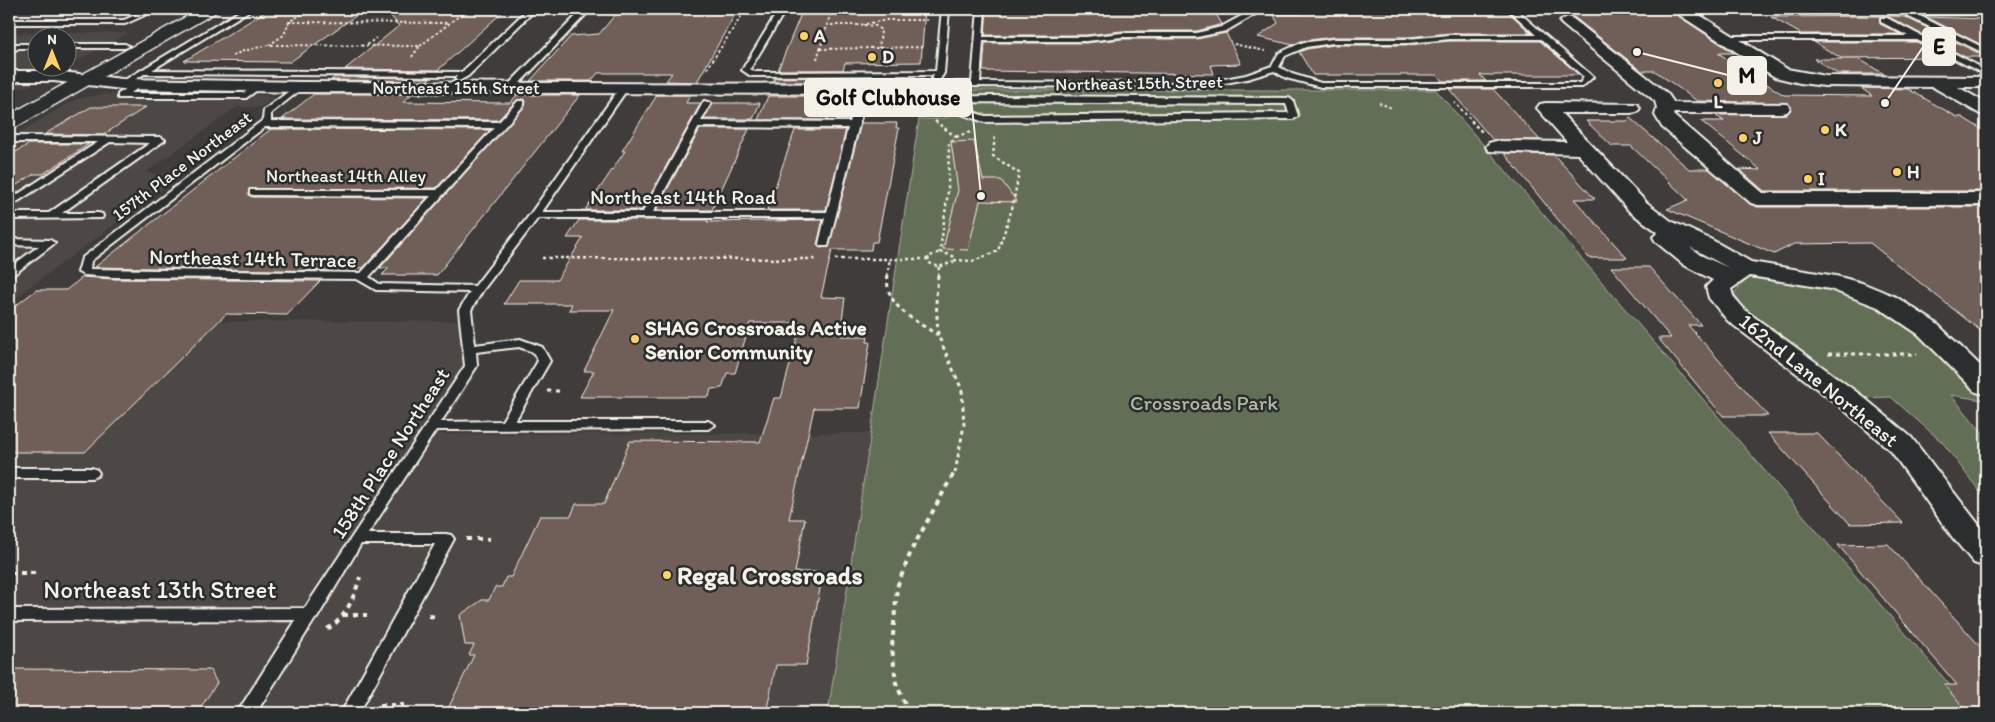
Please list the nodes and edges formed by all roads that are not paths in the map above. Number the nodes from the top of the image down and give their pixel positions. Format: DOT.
graph roads {
  1 [pos="154,9"];
  2 [pos="190,9"];
  3 [pos="211,9"];
  4 [pos="248,9"];
  5 [pos="532,9"];
  6 [pos="587,9"];
  7 [pos="782,9"];
  8 [pos="946,9"];
  9 [pos="981,9"];
  10 [pos="1239,9"];
  11 [pos="1260,9"];
  12 [pos="1511,9"];
  13 [pos="1680,9"];
  14 [pos="1986,12"];
  15 [pos="1251,14"];
  16 [pos="1884,20"];
  17 [pos="9,22"];
  18 [pos="1568,22"];
  19 [pos="154,29"];
  20 [pos="1543,37"];
  21 [pos="1723,38"];
  22 [pos="1918,38"];
  23 [pos="978,39"];
  24 [pos="28,46"];
  25 [pos="78,46"];
  26 [pos="125,46"];
  27 [pos="9,51"];
  28 [pos="1986,52"];
  29 [pos="1275,68"];
  30 [pos="78,71"];
  31 [pos="465,74"];
  32 [pos="940,74"];
  33 [pos="1986,74"];
  34 [pos="16,76"];
  35 [pos="65,78"];
  36 [pos="85,81"];
  37 [pos="134,81"];
  38 [pos="774,81"];
  39 [pos="1936,82"];
  40 [pos="1986,82"];
  41 [pos="9,84"];
  42 [pos="976,84"];
  43 [pos="300,87"];
  44 [pos="450,88"];
  45 [pos="510,88"];
  46 [pos="624,88"];
  47 [pos="864,89"];
  48 [pos="928,94"];
  49 [pos="522,103"];
  50 [pos="707,103"];
  51 [pos="1631,108"];
  52 [pos="1668,108"];
  53 [pos="1781,108"];
  54 [pos="9,109"];
  55 [pos="1986,110"];
  56 [pos="9,124"];
  57 [pos="264,124"];
  58 [pos="696,124"];
  59 [pos="853,124"];
  60 [pos="501,125"];
  61 [pos="9,140"];
  62 [pos="108,140"];
  63 [pos="1496,147"];
  64 [pos="1584,148"];
  65 [pos="253,192"];
  66 [pos="439,193"];
  67 [pos="14,198"];
  68 [pos="1986,199"];
  69 [pos="9,204"];
  70 [pos="535,214"];
  71 [pos="646,215"];
  72 [pos="831,215"];
  73 [pos="9,216"];
  74 [pos="51,216"];
  75 [pos="98,216"];
  76 [pos="9,242"];
  77 [pos="824,244"];
  78 [pos="84,272"];
  79 [pos="9,273"];
  80 [pos="1738,273"];
  81 [pos="363,277"];
  82 [pos="478,289"];
  83 [pos="470,349"];
  84 [pos="1986,386"];
  85 [pos="708,425"];
  86 [pos="432,426"];
  87 [pos="506,426"];
  88 [pos="9,473"];
  89 [pos="92,473"];
  90 [pos="357,539"];
  91 [pos="1986,555"];
  92 [pos="311,614"];
  93 [pos="9,615"];
  94 [pos="246,713"];
  95 [pos="350,713"];
  1 -- 17 [label="lane"];
  2 -- 19 [label="main road"];
  3 -- 36 [label="main road"];
  4 -- 37 [label="lane"];
  5 -- 31 [label="lane"];
  6 -- 45 [label="lane"];
  7 -- 38 [label="lane"];
  8 -- 32 [label="lane"];
  9 -- 23 [label="lane"];
  10 -- 15 [label="lane"];
  11 -- 15 [label="lane"];
  12 -- 20 [label="lane"];
  13 -- 21 [label="street"];
  14 -- 28 [label="lane"];
  15 -- 23 [label="lane"];
  16 -- 22 [label="lane"];
  18 -- 52 [label="street"];
  19 -- 26 [label="main road"];
  19 -- 36 [label="main road"];
  20 -- 29 [label="lane"];
  20 -- 29 [label="lane"];
  21 -- 22 [label="lane"];
  21 -- 39 [label="street"];
  22 -- 33 [label="lane"];
  23 -- 42 [label="lane"];
  24 -- 27 [label="lane"];
  25 -- 26 [label="lane"];
  26 -- 30 [label="main road"];
  29 -- 42 [label="lane, Northeast 15th Street"];
  31 -- 37 [label="lane"];
  31 -- 44 [label="lane"];
  32 -- 38 [label="lane"];
  32 -- 48 [label="lane"];
  34 -- 41 [label="lane"];
  35 -- 36 [label="street, Northeast 15th Street"];
  35 -- 54 [label="main road"];
  36 -- 37 [label="street, Northeast 15th Street"];
  36 -- 56 [label="main road"];
  37 -- 43 [label="street, Northeast 15th Street"];
  38 -- 46 [label="street, Northeast 15th Street"];
  38 -- 47 [label="street, Northeast 15th Street"];
  39 -- 40 [label="street"];
  39 -- 55 [label="street"];
  42 -- 48 [label="lane, Northeast 15th Street"];
  43 -- 44 [label="street, Northeast 15th Street"];
  43 -- 57 [label="lane, 157th Place Northeast"];
  44 -- 45 [label="street, Northeast 15th Street"];
  45 -- 46 [label="street, Northeast 15th Street"];
  46 -- 70 [label="lane, 158th Place Northeast"];
  47 -- 48 [label="street, Northeast 15th Street"];
  47 -- 59 [label="lane"];
  48 -- 48 [label="lane"];
  49 -- 60 [label="lane"];
  50 -- 58 [label="lane"];
  51 -- 64 [label="street"];
  52 -- 53 [label="street"];
  52 -- 68 [label="street"];
  57 -- 60 [label="lane"];
  57 -- 78 [label="lane, 157th Place Northeast"];
  58 -- 59 [label="lane"];
  58 -- 71 [label="lane"];
  59 -- 72 [label="lane"];
  60 -- 66 [label="lane"];
  61 -- 62 [label="lane"];
  62 -- 67 [label="lane"];
  62 -- 74 [label="lane"];
  63 -- 64 [label="street"];
  64 -- 80 [label="street"];
  65 -- 66 [label="lane, Northeast 14th Alley"];
  66 -- 81 [label="lane"];
  67 -- 69 [label="lane"];
  70 -- 71 [label="lane, Northeast 14th Road"];
  70 -- 82 [label="lane, 158th Place Northeast"];
  71 -- 72 [label="lane, Northeast 14th Road"];
  72 -- 77 [label="lane"];
  73 -- 74 [label="lane"];
  74 -- 75 [label="lane"];
  76 -- 79 [label="lane"];
  78 -- 81 [label="lane, Northeast 14th Terrace"];
  80 -- 84 [label="street"];
  80 -- 91 [label="street, 162nd Lane Northeast"];
  81 -- 82 [label="lane, Northeast 14th Terrace"];
  82 -- 83 [label="lane, 158th Place Northeast"];
  83 -- 86 [label="lane, 158th Place Northeast"];
  83 -- 87 [label="lane"];
  85 -- 87 [label="lane"];
  86 -- 87 [label="lane"];
  86 -- 90 [label="lane, 158th Place Northeast"];
  88 -- 89 [label="lane"];
  90 -- 92 [label="lane, 158th Place Northeast"];
  90 -- 95 [label="lane"];
  92 -- 93 [label="lane, Northeast 13th Street"];
  92 -- 94 [label="lane, 158th Place Northeast"];
}
